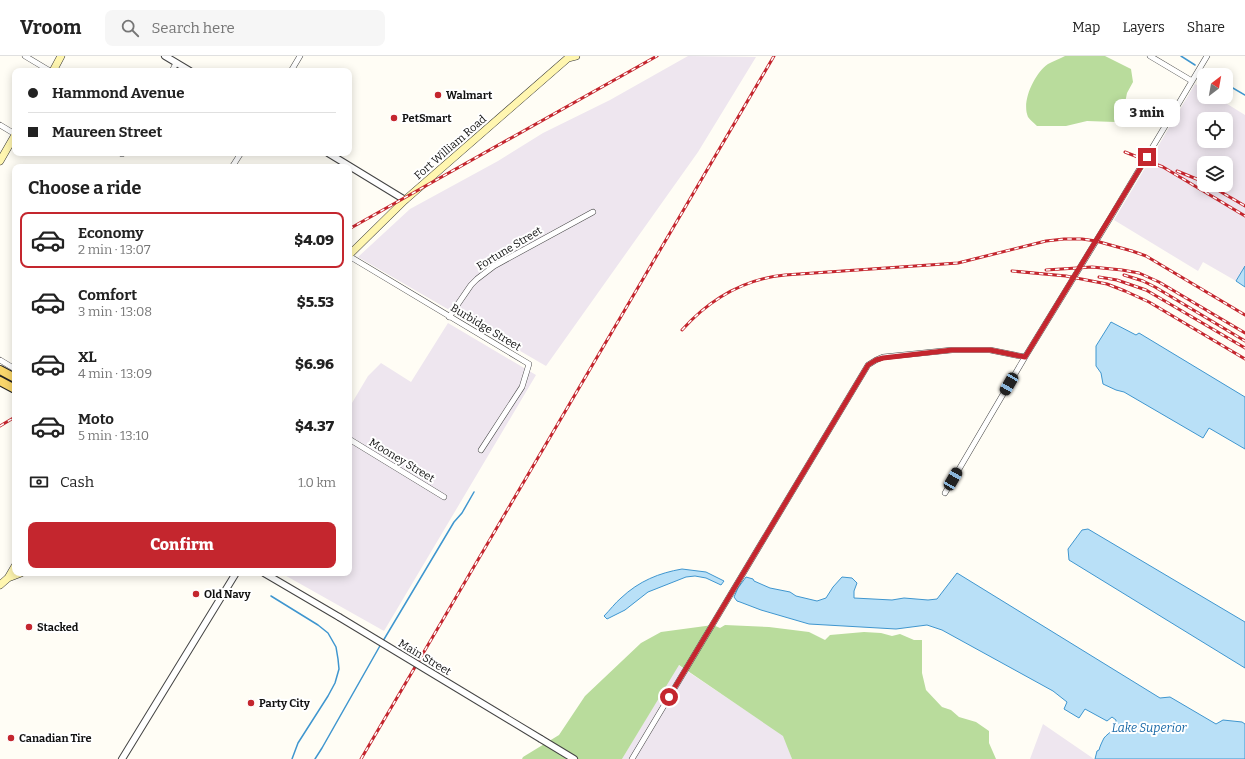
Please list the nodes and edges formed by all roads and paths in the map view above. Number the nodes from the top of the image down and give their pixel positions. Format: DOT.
graph roads {
  1 [pos="25,56"];
  2 [pos="165,56"];
  3 [pos="300,56"];
  4 [pos="576,56"];
  5 [pos="1150,56"];
  6 [pos="1207,56"];
  7 [pos="62,57"];
  8 [pos="568,57"];
  9 [pos="176,63"];
  10 [pos="45,68"];
  11 [pos="55,68"];
  12 [pos="174,68"];
  13 [pos="185,68"];
  14 [pos="293,68"];
  15 [pos="1192,81"];
  16 [pos="0,125"];
  17 [pos="12,132"];
  18 [pos="12,139"];
  19 [pos="333,156"];
  20 [pos="0,161"];
  21 [pos="346,164"];
  22 [pos="352,167"];
  23 [pos="406,200"];
  24 [pos="593,212"];
  25 [pos="352,253"];
  26 [pos="352,258"];
  27 [pos="449,317"];
  28 [pos="1025,357"];
  29 [pos="0,360"];
  30 [pos="12,367"];
  31 [pos="0,370"];
  32 [pos="12,376"];
  33 [pos="2,384"];
  34 [pos="12,388"];
  35 [pos="352,442"];
  36 [pos="481,450"];
  37 [pos="945,493"];
  38 [pos="444,497"];
  39 [pos="12,571"];
  40 [pos="13,576"];
  41 [pos="234,576"];
  42 [pos="269,576"];
  43 [pos="8,578"];
  44 [pos="0,585"];
  45 [pos="122,759"];
  46 [pos="574,759"];
  47 [pos="632,759"];
  1 -- 10 [label="street"];
  2 -- 9 [label="street"];
  3 -- 14 [label="street"];
  4 -- 8 [label="main road, Fort William Road"];
  5 -- 15 [label="street"];
  6 -- 15 [label="street"];
  7 -- 11 [label="main road"];
  8 -- 23 [label="main road, Fort William Road"];
  9 -- 12 [label="street"];
  9 -- 13 [label="street"];
  15 -- 28 [label="street"];
  16 -- 17 [label="street"];
  18 -- 20 [label="main road"];
  19 -- 21 [label="street"];
  22 -- 23 [label="street"];
  23 -- 25 [label="main road, Fort William Road"];
  24 -- 27 [label="street, Fortune Street"];
  26 -- 27 [label="street, Burbidge Street"];
  27 -- 36 [label="street, Burbidge Street"];
  28 -- 37 [label="street"];
  28 -- 47 [label="street"];
  29 -- 30 [label="street"];
  31 -- 32 [label="main road"];
  33 -- 34 [label="main road"];
  35 -- 38 [label="street, Mooney Street"];
  39 -- 43 [label="main road"];
  40 -- 43 [label="main road"];
  41 -- 45 [label="street"];
  42 -- 46 [label="street, Main Street, bridge"];
  43 -- 44 [label="main road"];
}
